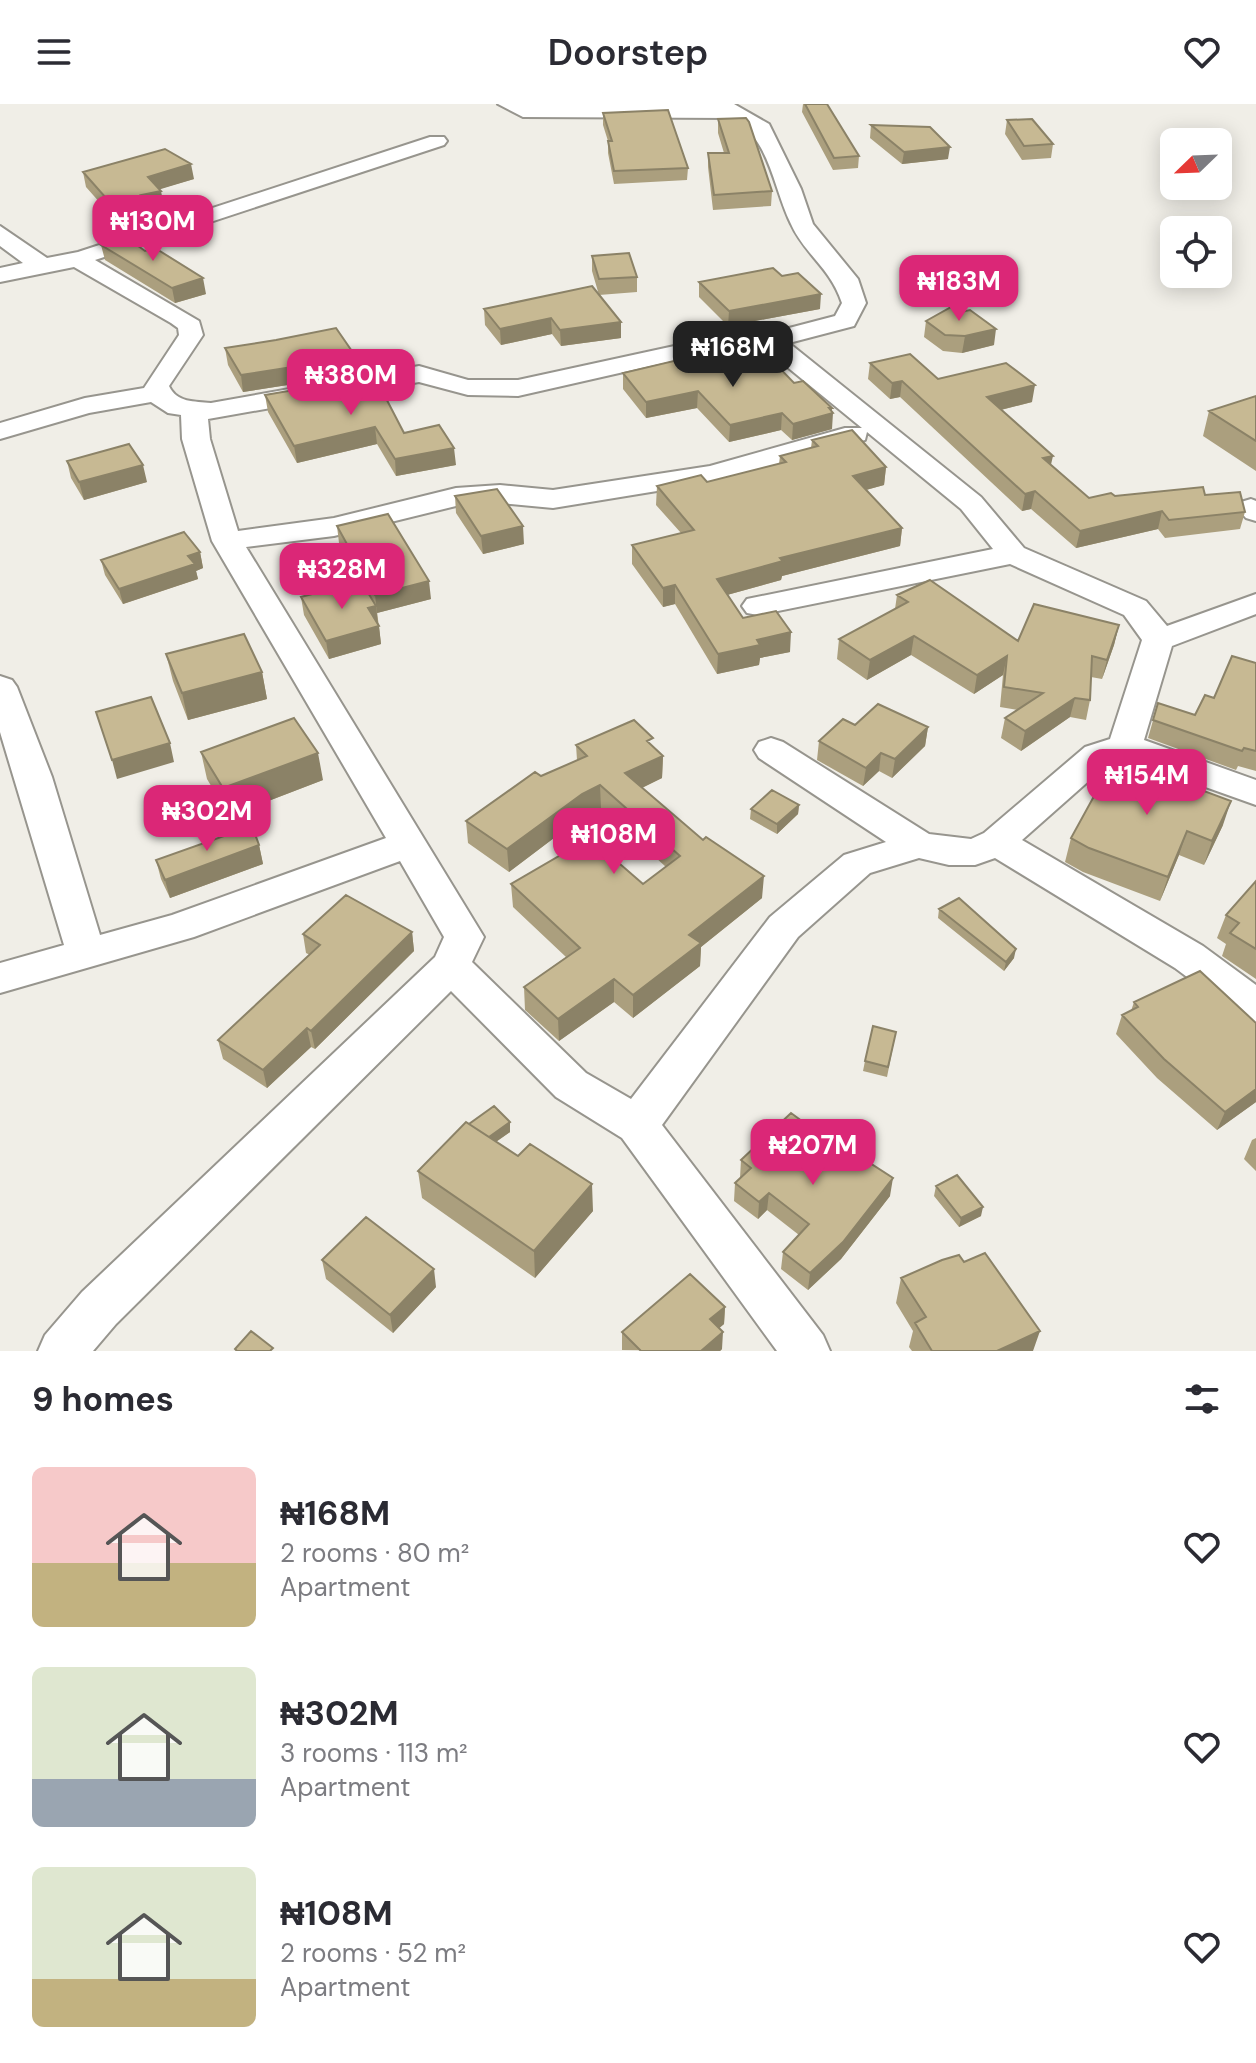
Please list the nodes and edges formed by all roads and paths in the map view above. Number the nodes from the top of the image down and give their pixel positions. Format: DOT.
graph roads {
  1 [pos="508,104"];
  2 [pos="729,108"];
  3 [pos="437,141"];
  4 [pos="0,233"];
  5 [pos="77,259"];
  6 [pos="44,266"];
  7 [pos="0,275"];
  8 [pos="770,340"];
  9 [pos="157,393"];
  10 [pos="194,411"];
  11 [pos="878,428"];
  12 [pos="0,431"];
  13 [pos="227,541"];
  14 [pos="1013,554"];
  15 [pos="1256,603"];
  16 [pos="758,606"];
  17 [pos="1158,640"];
  18 [pos="0,687"];
  19 [pos="1125,746"];
  20 [pos="771,750"];
  21 [pos="1256,793"];
  22 [pos="997,842"];
  23 [pos="409,844"];
  24 [pos="918,845"];
  25 [pos="86,953"];
  26 [pos="451,966"];
  27 [pos="0,978"];
  28 [pos="1256,1007"];
  29 [pos="637,1125"];
  30 [pos="62,1351"];
  31 [pos="806,1351"];
  1 -- 2 [label="street"];
  2 -- 8 [label="street"];
  3 -- 5 [label="street"];
  4 -- 6 [label="street"];
  5 -- 6 [label="street"];
  5 -- 9 [label="street"];
  6 -- 7 [label="street"];
  8 -- 10 [label="street"];
  8 -- 11 [label="street"];
  9 -- 10 [label="street"];
  9 -- 12 [label="street"];
  10 -- 13 [label="street"];
  11 -- 13 [label="street"];
  11 -- 14 [label="street"];
  13 -- 23 [label="street"];
  14 -- 16 [label="street"];
  14 -- 17 [label="street"];
  15 -- 17 [label="street"];
  17 -- 19 [label="street"];
  18 -- 25 [label="street"];
  19 -- 21 [label="street"];
  19 -- 22 [label="street"];
  20 -- 24 [label="street"];
  22 -- 24 [label="street"];
  22 -- 28 [label="street"];
  23 -- 25 [label="street"];
  23 -- 26 [label="street"];
  24 -- 29 [label="street"];
  25 -- 27 [label="street"];
  26 -- 29 [label="street"];
  26 -- 30 [label="street"];
  29 -- 31 [label="street"];
}
